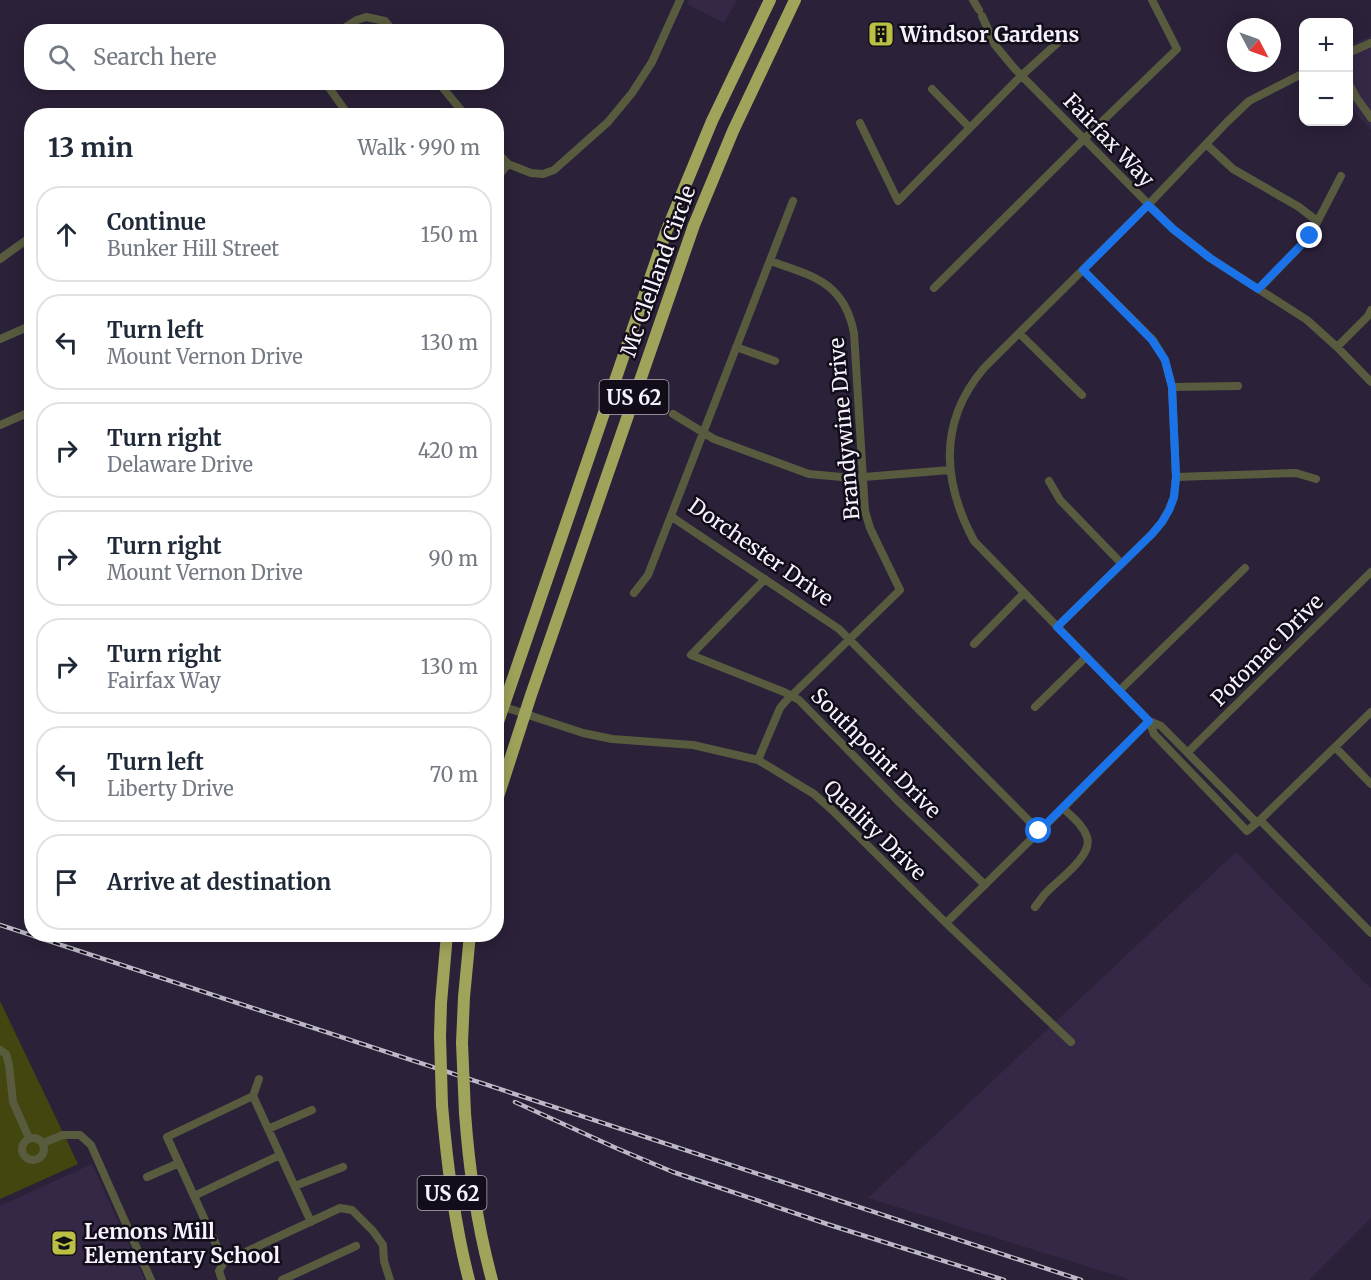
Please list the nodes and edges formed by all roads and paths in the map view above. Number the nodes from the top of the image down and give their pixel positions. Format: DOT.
graph roads {
  1 [pos="680,0"];
  2 [pos="770,0"];
  3 [pos="795,0"];
  4 [pos="973,0"];
  5 [pos="1152,0"];
  6 [pos="351,24"];
  7 [pos="387,24"];
  8 [pos="1064,38"];
  9 [pos="1371,42"];
  10 [pos="1353,51"];
  11 [pos="1021,76"];
  12 [pos="1299,76"];
  13 [pos="932,89"];
  14 [pos="331,90"];
  15 [pos="445,90"];
  16 [pos="1353,91"];
  17 [pos="344,108"];
  18 [pos="459,108"];
  19 [pos="1371,118"];
  20 [pos="860,123"];
  21 [pos="969,127"];
  22 [pos="1084,139"];
  23 [pos="1206,144"];
  24 [pos="504,160"];
  25 [pos="508,164"];
  26 [pos="504,169"];
  27 [pos="1341,176"];
  28 [pos="793,201"];
  29 [pos="1148,205"];
  30 [pos="1317,221"];
  31 [pos="24,242"];
  32 [pos="0,259"];
  33 [pos="770,261"];
  34 [pos="1083,270"];
  35 [pos="934,288"];
  36 [pos="1258,289"];
  37 [pos="1371,310"];
  38 [pos="24,328"];
  39 [pos="1019,333"];
  40 [pos="0,339"];
  41 [pos="736,347"];
  42 [pos="1337,347"];
  43 [pos="775,361"];
  44 [pos="1371,382"];
  45 [pos="1239,386"];
  46 [pos="1172,387"];
  47 [pos="1082,395"];
  48 [pos="24,414"];
  49 [pos="673,414"];
  50 [pos="0,425"];
  51 [pos="703,432"];
  52 [pos="951,470"];
  53 [pos="863,477"];
  54 [pos="1176,477"];
  55 [pos="1316,479"];
  56 [pos="1049,480"];
  57 [pos="672,517"];
  58 [pos="1121,563"];
  59 [pos="1245,568"];
  60 [pos="1371,572"];
  61 [pos="765,579"];
  62 [pos="634,593"];
  63 [pos="1024,593"];
  64 [pos="1057,627"];
  65 [pos="849,639"];
  66 [pos="974,644"];
  67 [pos="1086,657"];
  68 [pos="1120,690"];
  69 [pos="791,696"];
  70 [pos="504,707"];
  71 [pos="1035,707"];
  72 [pos="1371,712"];
  73 [pos="525,715"];
  74 [pos="1149,721"];
  75 [pos="1335,747"];
  76 [pos="1188,752"];
  77 [pos="758,760"];
  78 [pos="504,779"];
  79 [pos="1371,784"];
  80 [pos="1063,808"];
  81 [pos="1259,822"];
  82 [pos="1039,831"];
  83 [pos="985,885"];
  84 [pos="1035,907"];
  85 [pos="946,923"];
  86 [pos="1371,933"];
  87 [pos="446,942"];
  88 [pos="469,942"];
  89 [pos="1071,1042"];
  90 [pos="0,1050"];
  91 [pos="259,1079"];
  92 [pos="253,1096"];
  93 [pos="312,1110"];
  94 [pos="268,1129"];
  95 [pos="29,1138"];
  96 [pos="43,1143"];
  97 [pos="280,1155"];
  98 [pos="179,1163"];
  99 [pos="343,1167"];
  100 [pos="147,1177"];
  101 [pos="295,1186"];
  102 [pos="194,1196"];
  103 [pos="311,1222"];
  104 [pos="356,1246"];
  105 [pos="224,1262"];
  106 [pos="151,1280"];
  107 [pos="222,1280"];
  108 [pos="282,1280"];
  109 [pos="390,1280"];
  110 [pos="470,1280"];
  111 [pos="492,1280"];
  1 -- 25 [label="street"];
  2 -- 70 [label="highway, Mc Clelland Circle / US 62"];
  3 -- 73 [label="highway, Mc Clelland Circle / US 62"];
  4 -- 11 [label="street, Fairfax Way"];
  5 -- 22 [label="street"];
  6 -- 7 [label="street"];
  8 -- 11 [label="street"];
  9 -- 10 [label="street"];
  11 -- 21 [label="street"];
  11 -- 22 [label="street, Fairfax Way"];
  12 -- 23 [label="street"];
  13 -- 21 [label="street"];
  14 -- 17 [label="street"];
  15 -- 18 [label="street"];
  16 -- 19 [label="street"];
  20 -- 21 [label="street"];
  22 -- 29 [label="street, Fairfax Way"];
  22 -- 35 [label="street"];
  23 -- 29 [label="street"];
  23 -- 30 [label="street"];
  24 -- 25 [label="street"];
  25 -- 26 [label="street"];
  27 -- 30 [label="street"];
  28 -- 33 [label="street, Dorchester Drive"];
  29 -- 34 [label="street"];
  29 -- 36 [label="street, Fairfax Way"];
  30 -- 36 [label="street"];
  31 -- 32 [label="street"];
  33 -- 41 [label="street, Dorchester Drive"];
  33 -- 53 [label="street, Brandywine Drive"];
  34 -- 39 [label="street"];
  34 -- 46 [label="street"];
  36 -- 42 [label="street, Fairfax Way"];
  37 -- 42 [label="street"];
  38 -- 40 [label="street"];
  39 -- 47 [label="street"];
  39 -- 52 [label="street"];
  41 -- 43 [label="street"];
  41 -- 51 [label="street, Dorchester Drive"];
  42 -- 44 [label="street, Fairfax Way"];
  45 -- 46 [label="street"];
  46 -- 54 [label="street"];
  48 -- 50 [label="street"];
  49 -- 51 [label="street"];
  51 -- 53 [label="street"];
  51 -- 57 [label="street, Dorchester Drive"];
  52 -- 53 [label="street"];
  52 -- 63 [label="street"];
  53 -- 65 [label="street, Brandywine Drive"];
  54 -- 55 [label="street"];
  54 -- 58 [label="street"];
  56 -- 58 [label="street"];
  57 -- 61 [label="street, Dorchester Drive"];
  57 -- 62 [label="street"];
  58 -- 64 [label="street"];
  59 -- 68 [label="street"];
  60 -- 76 [label="street, Potomac Drive"];
  61 -- 65 [label="street, Dorchester Drive"];
  61 -- 69 [label="street, Southpoint Drive"];
  63 -- 64 [label="street"];
  63 -- 66 [label="street"];
  64 -- 67 [label="street"];
  65 -- 69 [label="street, Brandywine Drive"];
  65 -- 82 [label="street, Dorchester Drive"];
  67 -- 68 [label="street"];
  67 -- 71 [label="street"];
  68 -- 74 [label="street"];
  69 -- 77 [label="street, Brandywine Drive"];
  69 -- 83 [label="street, Southpoint Drive"];
  70 -- 73 [label="street, Quality Drive"];
  72 -- 75 [label="street"];
  73 -- 77 [label="street, Quality Drive"];
  73 -- 78 [label="highway, Mc Clelland Circle / US 62"];
  74 -- 76 [label="street"];
  74 -- 80 [label="street"];
  74 -- 81 [label="street"];
  75 -- 79 [label="street"];
  75 -- 81 [label="street"];
  76 -- 81 [label="street"];
  77 -- 85 [label="street, Quality Drive"];
  80 -- 82 [label="street"];
  80 -- 84 [label="street"];
  81 -- 86 [label="street"];
  82 -- 83 [label="street"];
  83 -- 85 [label="street"];
  85 -- 89 [label="street, Quality Drive"];
  87 -- 110 [label="highway, US 62, bridge"];
  88 -- 111 [label="highway, US 62, bridge"];
  90 -- 95 [label="street"];
  91 -- 92 [label="street"];
  92 -- 94 [label="street"];
  92 -- 98 [label="street"];
  93 -- 94 [label="street"];
  94 -- 97 [label="street"];
  95 -- 96 [label="street"];
  95 -- 96 [label="street"];
  96 -- 106 [label="street"];
  97 -- 101 [label="street"];
  97 -- 102 [label="street"];
  98 -- 100 [label="street"];
  98 -- 102 [label="street"];
  99 -- 101 [label="street"];
  101 -- 103 [label="street"];
  102 -- 105 [label="street"];
  103 -- 105 [label="street"];
  103 -- 109 [label="street"];
  104 -- 108 [label="street"];
  105 -- 107 [label="street"];
}
